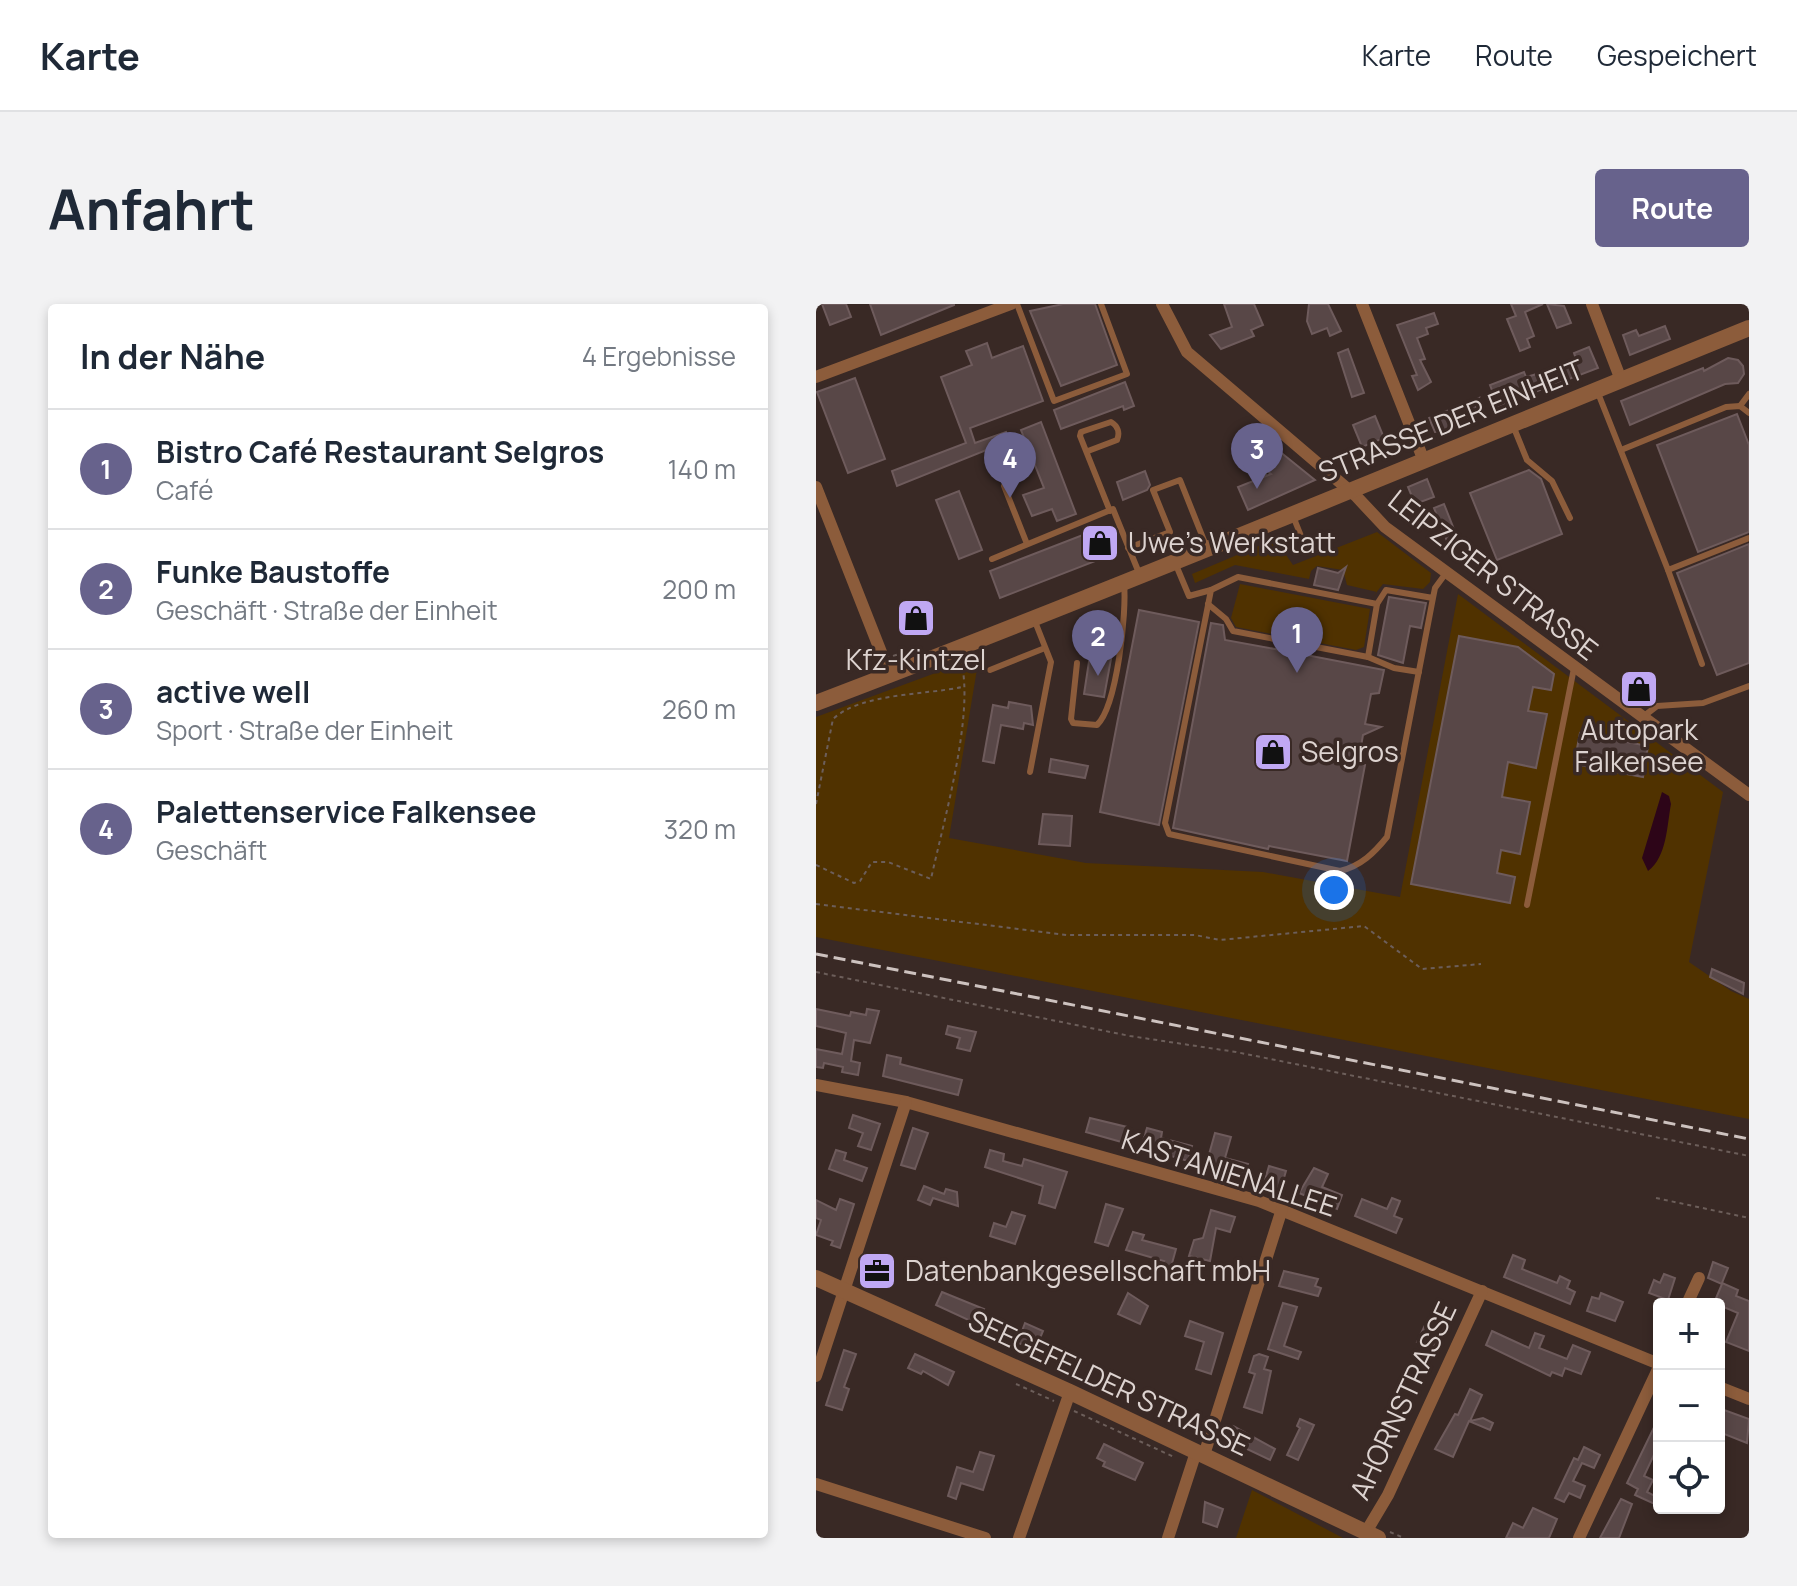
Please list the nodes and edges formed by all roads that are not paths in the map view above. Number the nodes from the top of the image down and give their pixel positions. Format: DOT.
graph roads {
  1 [pos="1011,304"];
  2 [pos="1017,304"];
  3 [pos="1101,304"];
  4 [pos="1162,304"];
  5 [pos="1362,304"];
  6 [pos="1592,304"];
  7 [pos="1749,328"];
  8 [pos="816,377"];
  9 [pos="1621,380"];
  10 [pos="1597,390"];
  11 [pos="1749,394"];
  12 [pos="1740,406"];
  13 [pos="1749,413"];
  14 [pos="1513,424"];
  15 [pos="1621,450"];
  16 [pos="1088,451"];
  17 [pos="1424,461"];
  18 [pos="1004,486"];
  19 [pos="816,487"];
  20 [pos="1348,490"];
  21 [pos="1110,511"];
  22 [pos="1291,513"];
  23 [pos="1570,518"];
  24 [pos="1749,538"];
  25 [pos="1027,544"];
  26 [pos="1305,546"];
  27 [pos="1128,548"];
  28 [pos="1207,548"];
  29 [pos="992,559"];
  30 [pos="1175,562"];
  31 [pos="1668,570"];
  32 [pos="1446,573"];
  33 [pos="1140,577"];
  34 [pos="1124,583"];
  35 [pos="1211,590"];
  36 [pos="1433,598"];
  37 [pos="1208,604"];
  38 [pos="1377,604"];
  39 [pos="1034,619"];
  40 [pos="1045,648"];
  41 [pos="1368,657"];
  42 [pos="1077,663"];
  43 [pos="1702,664"];
  44 [pos="887,667"];
  45 [pos="1574,668"];
  46 [pos="990,670"];
  47 [pos="1419,672"];
  48 [pos="1749,686"];
  49 [pos="816,703"];
  50 [pos="1641,718"];
  51 [pos="1030,772"];
  52 [pos="1749,795"];
  53 [pos="1527,905"];
  54 [pos="816,1085"];
  55 [pos="906,1102"];
  56 [pos="1282,1209"];
  57 [pos="816,1278"];
  58 [pos="1699,1278"];
  59 [pos="845,1291"];
  60 [pos="1482,1291"];
  61 [pos="1690,1298"];
  62 [pos="1653,1362"];
  63 [pos="1657,1370"];
  64 [pos="816,1376"];
  65 [pos="1725,1389"];
  66 [pos="1067,1399"];
  67 [pos="1749,1399"];
  68 [pos="1197,1458"];
  69 [pos="816,1484"];
  70 [pos="1372,1535"];
  71 [pos="985,1538"];
  72 [pos="1019,1538"];
  73 [pos="1168,1538"];
  74 [pos="1579,1538"];
  1 -- 8 [label="street"];
  2 -- 3 [label="lane"];
  4 -- 20 [label="street, LEIPZIGER STRASSE"];
  5 -- 17 [label="street"];
  6 -- 9 [label="street"];
  7 -- 9 [label="street, STRASSE DER EINHEIT"];
  9 -- 10 [label="street, STRASSE DER EINHEIT"];
  10 -- 14 [label="street, STRASSE DER EINHEIT"];
  10 -- 15 [label="lane"];
  11 -- 12 [label="lane"];
  12 -- 13 [label="lane"];
  12 -- 15 [label="lane"];
  14 -- 17 [label="street, STRASSE DER EINHEIT"];
  14 -- 23 [label="lane"];
  15 -- 31 [label="lane"];
  16 -- 16 [label="lane"];
  16 -- 21 [label="lane"];
  17 -- 20 [label="street, STRASSE DER EINHEIT"];
  18 -- 25 [label="lane"];
  19 -- 44 [label="street"];
  20 -- 22 [label="street, STRASSE DER EINHEIT"];
  20 -- 32 [label="street, LEIPZIGER STRASSE"];
  21 -- 25 [label="lane"];
  21 -- 27 [label="lane"];
  22 -- 26 [label="lane"];
  22 -- 28 [label="street, STRASSE DER EINHEIT"];
  24 -- 31 [label="lane"];
  25 -- 29 [label="lane"];
  27 -- 28 [label="lane"];
  27 -- 33 [label="lane"];
  28 -- 30 [label="street, STRASSE DER EINHEIT"];
  30 -- 33 [label="street, STRASSE DER EINHEIT"];
  30 -- 35 [label="lane"];
  31 -- 43 [label="lane"];
  32 -- 36 [label="lane"];
  32 -- 45 [label="street, LEIPZIGER STRASSE"];
  33 -- 34 [label="street, STRASSE DER EINHEIT"];
  34 -- 39 [label="street, STRASSE DER EINHEIT"];
  34 -- 42 [label="lane"];
  35 -- 37 [label="lane"];
  35 -- 38 [label="lane"];
  36 -- 38 [label="lane"];
  36 -- 47 [label="lane"];
  37 -- 41 [label="lane"];
  37 -- 47 [label="lane"];
  38 -- 41 [label="lane"];
  39 -- 40 [label="lane"];
  39 -- 44 [label="street, STRASSE DER EINHEIT"];
  40 -- 46 [label="lane"];
  40 -- 51 [label="lane"];
  41 -- 47 [label="lane"];
  44 -- 49 [label="street, STRASSE DER EINHEIT"];
  45 -- 50 [label="street, LEIPZIGER STRASSE"];
  45 -- 53 [label="lane"];
  48 -- 50 [label="lane"];
  50 -- 52 [label="street, LEIPZIGER STRASSE"];
  54 -- 55 [label="street, KASTANIENALLEE"];
  55 -- 56 [label="street, KASTANIENALLEE"];
  55 -- 59 [label="street"];
  56 -- 60 [label="street, KASTANIENALLEE"];
  56 -- 68 [label="street"];
  57 -- 59 [label="street, SEEGEFELDER STRASSE"];
  58 -- 61 [label="street"];
  59 -- 64 [label="street"];
  59 -- 66 [label="street, SEEGEFELDER STRASSE"];
  60 -- 62 [label="street, KASTANIENALLEE"];
  60 -- 70 [label="street, AHORNSTRASSE"];
  63 -- 74 [label="street"];
  65 -- 67 [label="street"];
  66 -- 68 [label="street, SEEGEFELDER STRASSE"];
  66 -- 72 [label="street"];
  68 -- 70 [label="street, SEEGEFELDER STRASSE"];
  68 -- 73 [label="street"];
  69 -- 71 [label="street"];
}
